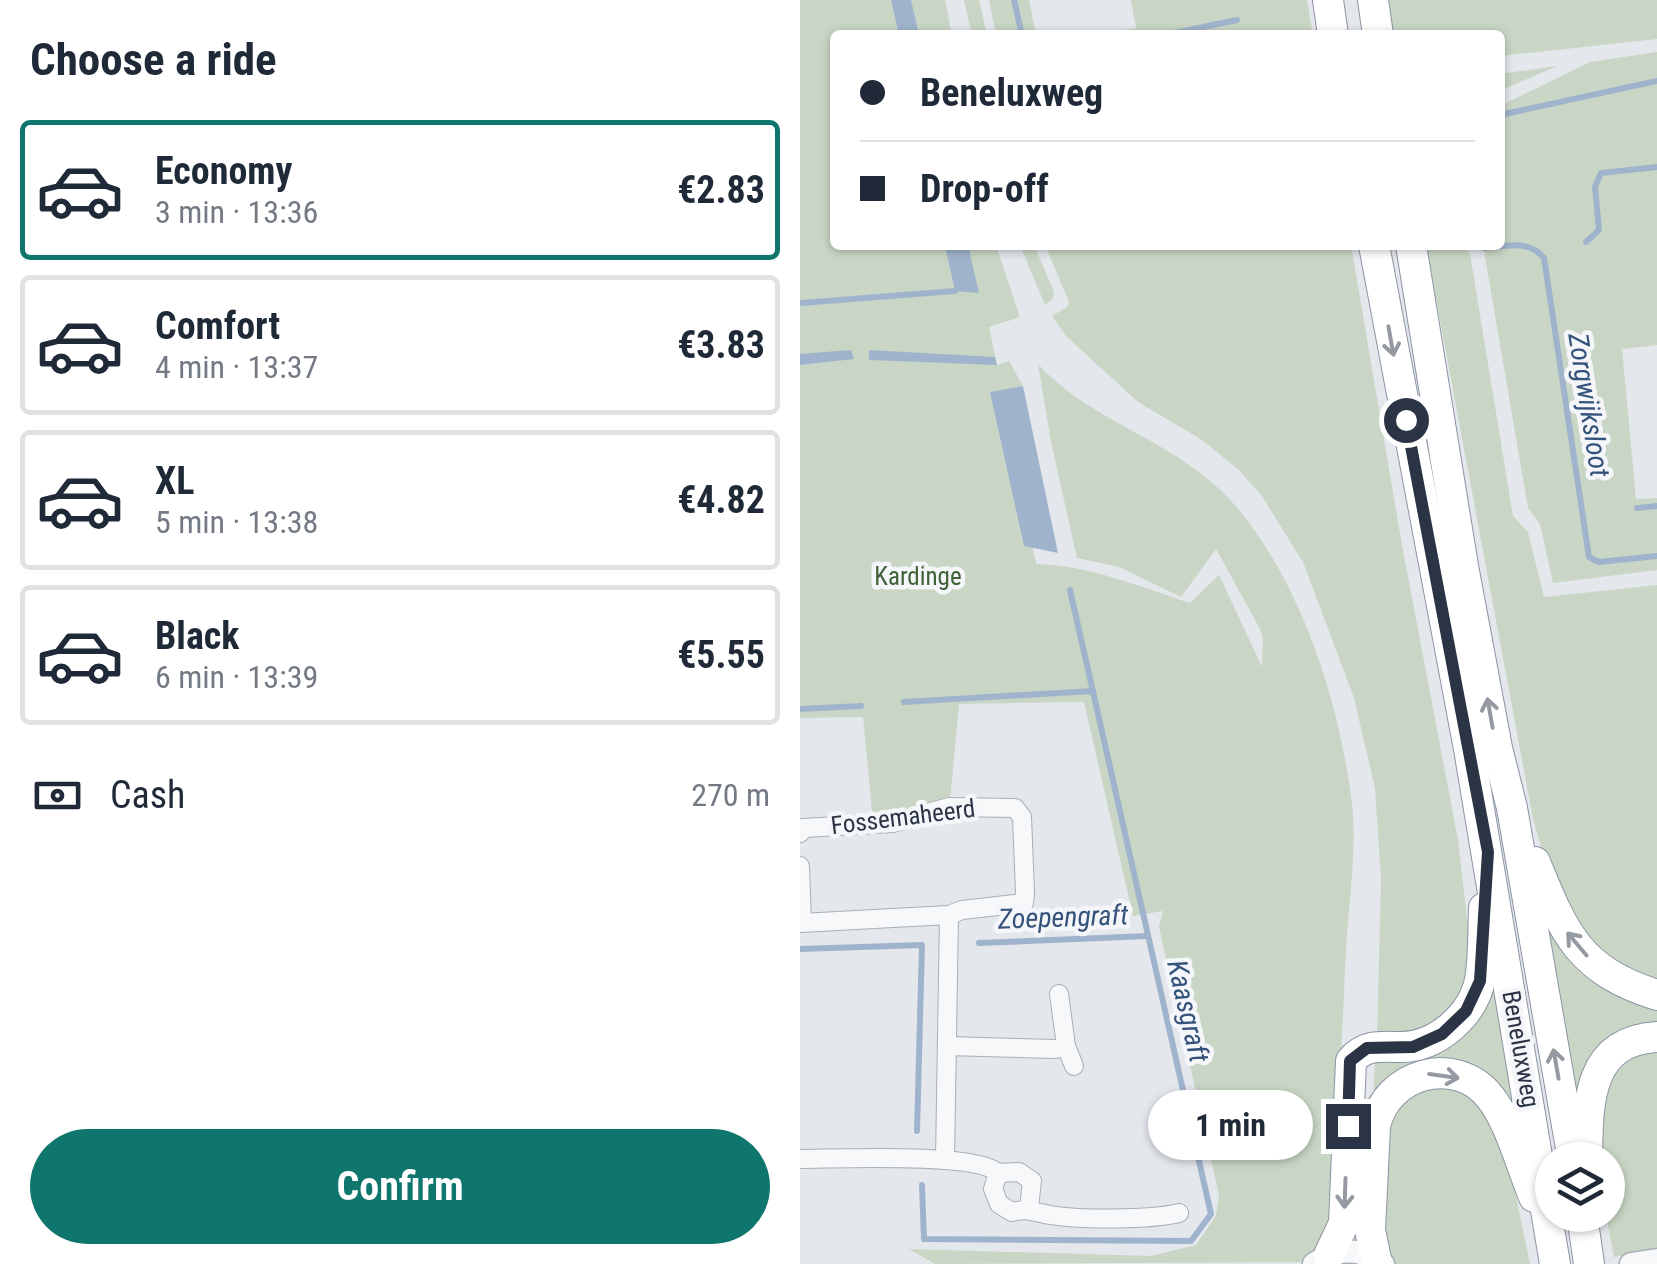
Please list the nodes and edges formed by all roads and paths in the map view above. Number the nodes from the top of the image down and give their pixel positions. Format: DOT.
graph roads {
  1 [pos="1328,0"];
  2 [pos="1373,0"];
  3 [pos="1332,30"];
  4 [pos="1377,30"];
  5 [pos="1375,250"];
  6 [pos="1412,250"];
  7 [pos="1512,808"];
  8 [pos="800,832"];
  9 [pos="1488,852"];
  10 [pos="800,866"];
  11 [pos="949,915"];
  12 [pos="801,923"];
  13 [pos="1058,994"];
  14 [pos="1657,995"];
  15 [pos="1657,1036"];
  16 [pos="948,1046"];
  17 [pos="1066,1046"];
  18 [pos="1074,1066"];
  19 [pos="1570,1142"];
  20 [pos="1587,1142"];
  21 [pos="800,1158"];
  22 [pos="945,1160"];
  23 [pos="998,1173"];
  24 [pos="1029,1208"];
  25 [pos="1179,1213"];
  26 [pos="1585,1232"];
  27 [pos="1553,1252"];
  28 [pos="1321,1260"];
  29 [pos="1657,1260"];
  30 [pos="1380,1261"];
  31 [pos="1589,1264"];
  32 [pos="1630,1264"];
  1 -- 3 [label="highway"];
  2 -- 4 [label="highway"];
  5 -- 9 [label="highway, Beneluxweg, one-way"];
  7 -- 6 [label="highway, Beneluxweg, one-way"];
  14 -- 7 [label="highway, one-way"];
  19 -- 7 [label="highway, Beneluxweg, one-way"];
  8 -- 11 [label="street, Fossemaheerd"];
  9 -- 27 [label="highway, Beneluxweg"];
  9 -- 28 [label="highway, one-way"];
  10 -- 12 [label="street, Fossemaheerd"];
  11 -- 12 [label="street, Fossemaheerd"];
  11 -- 16 [label="street"];
  13 -- 17 [label="street"];
  15 -- 20 [label="highway"];
  16 -- 17 [label="street"];
  16 -- 22 [label="street"];
  17 -- 18 [label="street"];
  21 -- 22 [label="street"];
  22 -- 23 [label="street"];
  23 -- 24 [label="street"];
  23 -- 24 [label="street"];
  24 -- 25 [label="street"];
  26 -- 31 [label="highway"];
  30 -- 27 [label="highway, one-way"];
  28 -- 30 [label="street"];
  29 -- 32 [label="street"];
}
